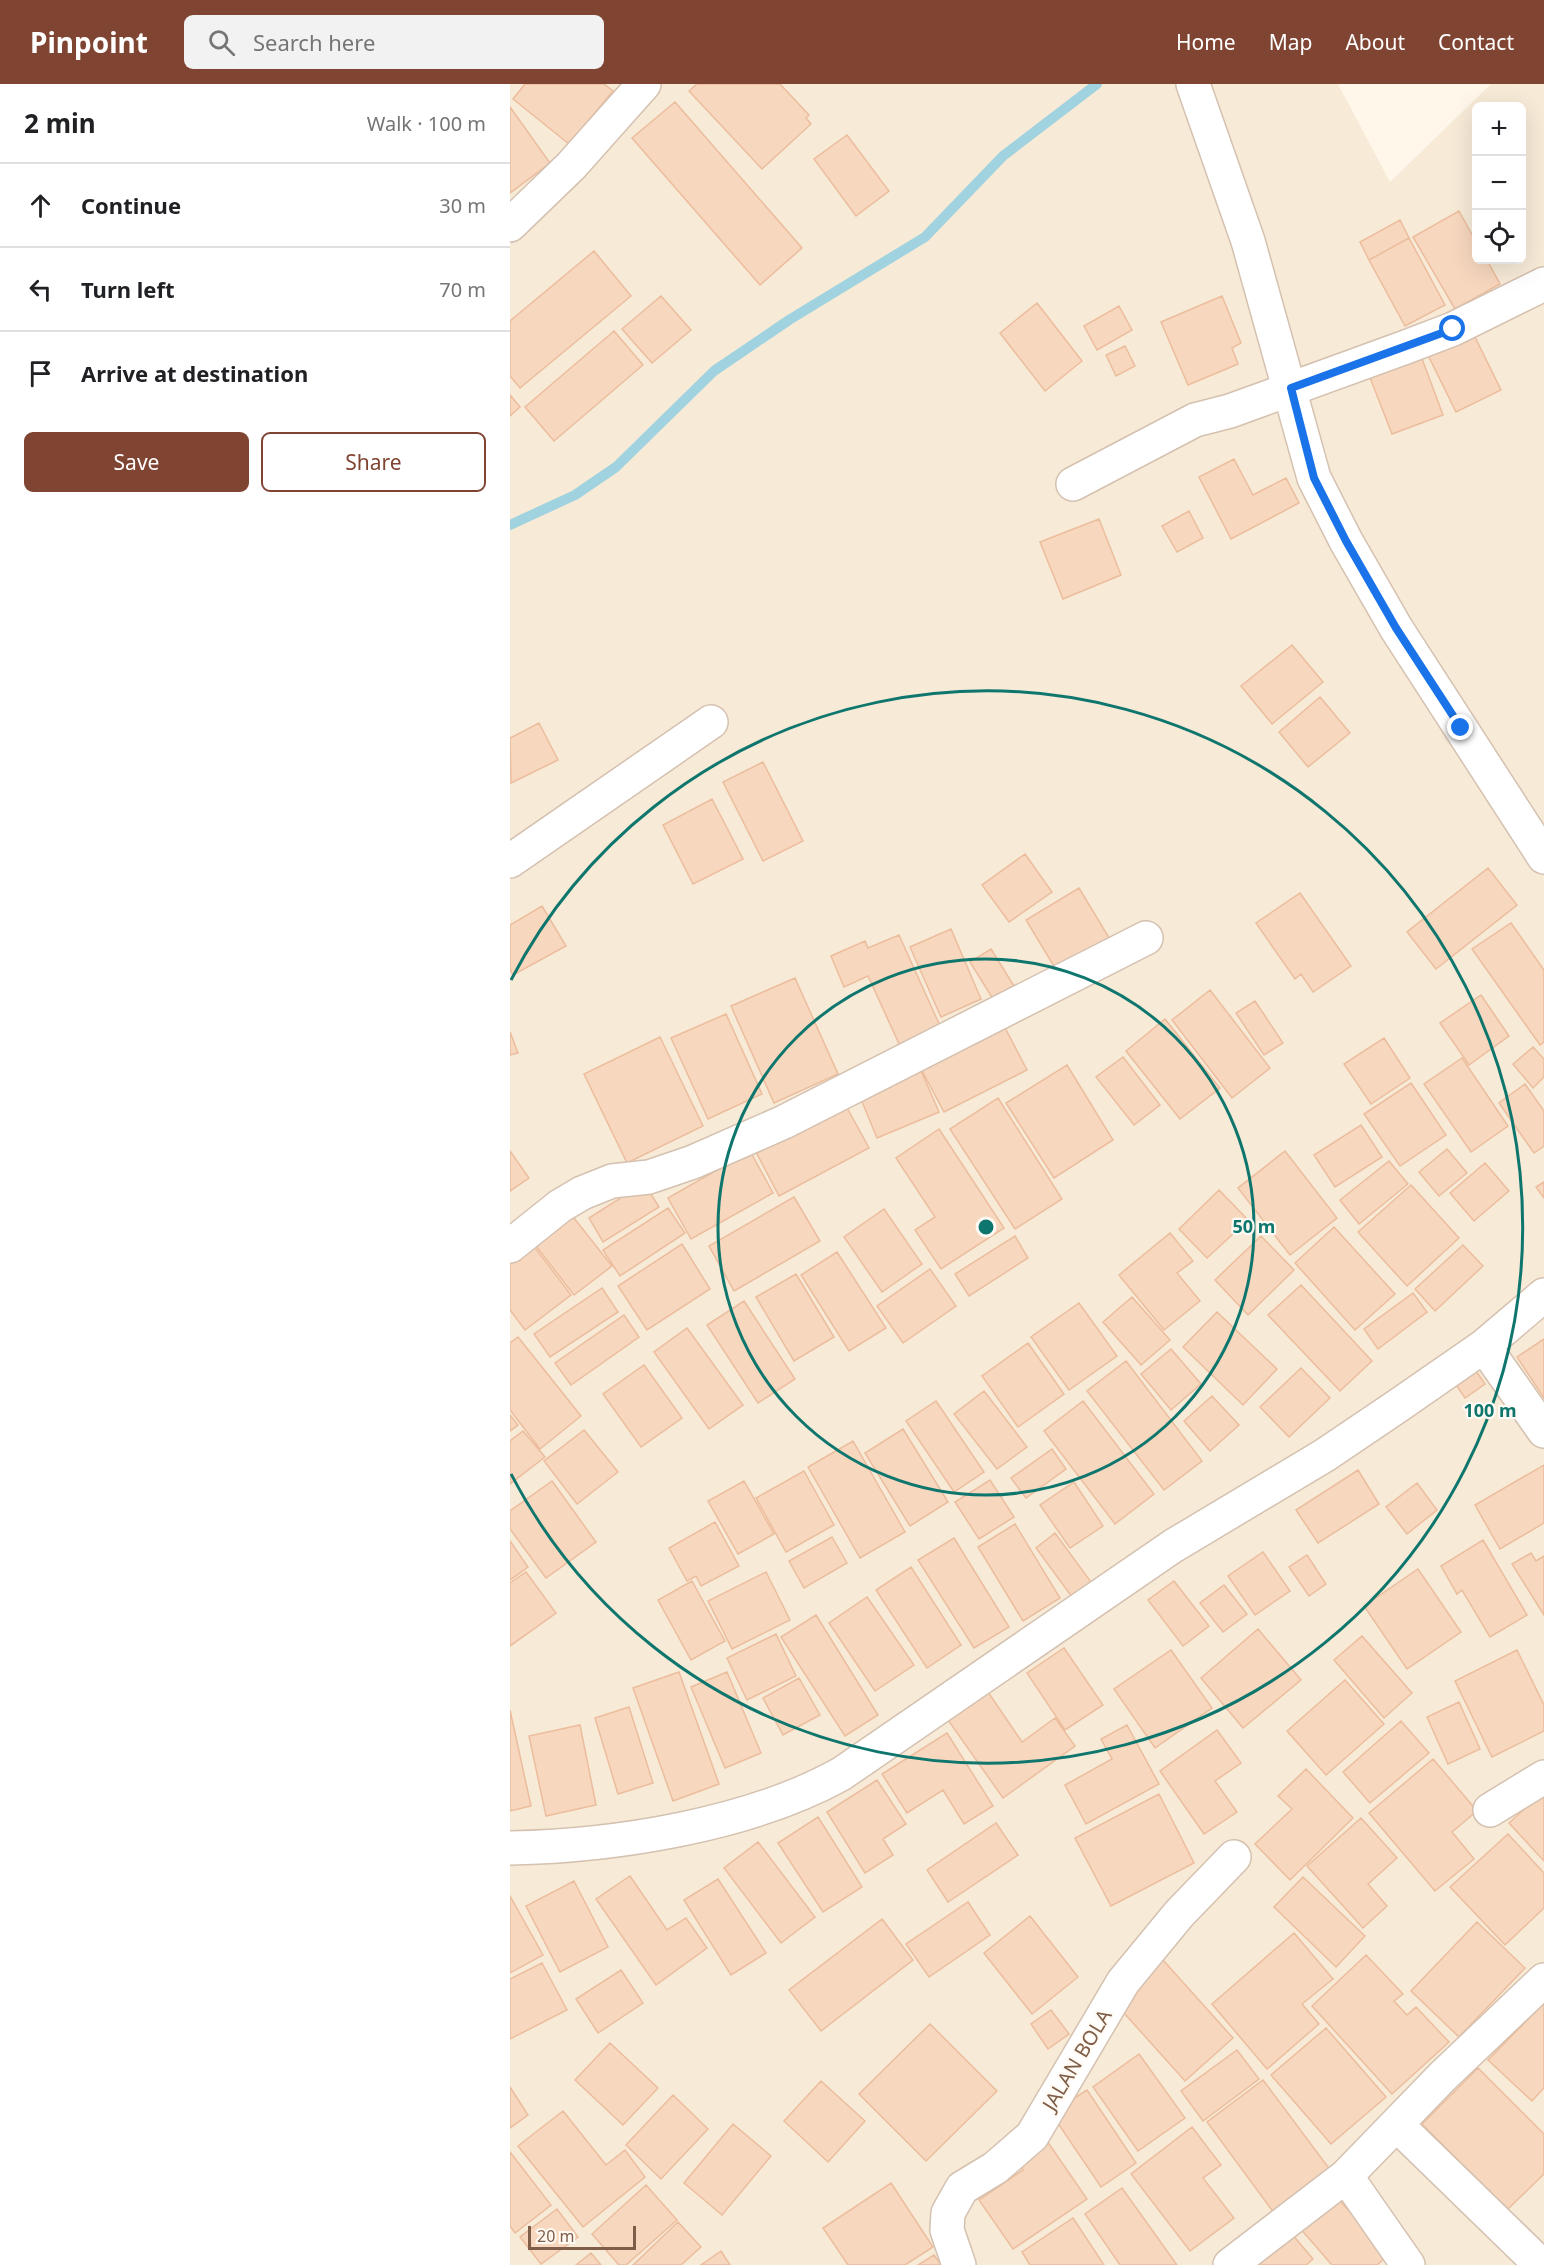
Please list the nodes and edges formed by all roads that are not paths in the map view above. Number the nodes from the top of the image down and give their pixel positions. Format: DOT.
graph roads {
  1 [pos="644,84"];
  2 [pos="1193,84"];
  3 [pos="510,225"];
  4 [pos="1544,284"];
  5 [pos="1291,388"];
  6 [pos="1073,484"];
  7 [pos="711,722"];
  8 [pos="1544,856"];
  9 [pos="510,861"];
  10 [pos="1146,938"];
  11 [pos="510,1246"];
  12 [pos="1544,1295"];
  13 [pos="1484,1346"];
  14 [pos="1544,1431"];
  15 [pos="1544,1777"];
  16 [pos="1490,1810"];
  17 [pos="510,1848"];
  18 [pos="1234,1857"];
  19 [pos="1544,1980"];
  20 [pos="1397,2125"];
  21 [pos="1346,2176"];
  22 [pos="959,2265"];
  23 [pos="1230,2265"];
  24 [pos="1408,2265"];
  25 [pos="1541,2265"];
  1 -- 3 [label="street"];
  2 -- 5 [label="street"];
  4 -- 5 [label="street"];
  5 -- 6 [label="street"];
  5 -- 8 [label="street"];
  7 -- 9 [label="street"];
  10 -- 11 [label="street"];
  12 -- 13 [label="street"];
  13 -- 14 [label="street"];
  13 -- 17 [label="street"];
  15 -- 16 [label="street"];
  18 -- 22 [label="street, JALAN BOLA"];
  19 -- 20 [label="street"];
  20 -- 21 [label="street"];
  20 -- 25 [label="street"];
  21 -- 23 [label="street"];
  21 -- 24 [label="street"];
}
